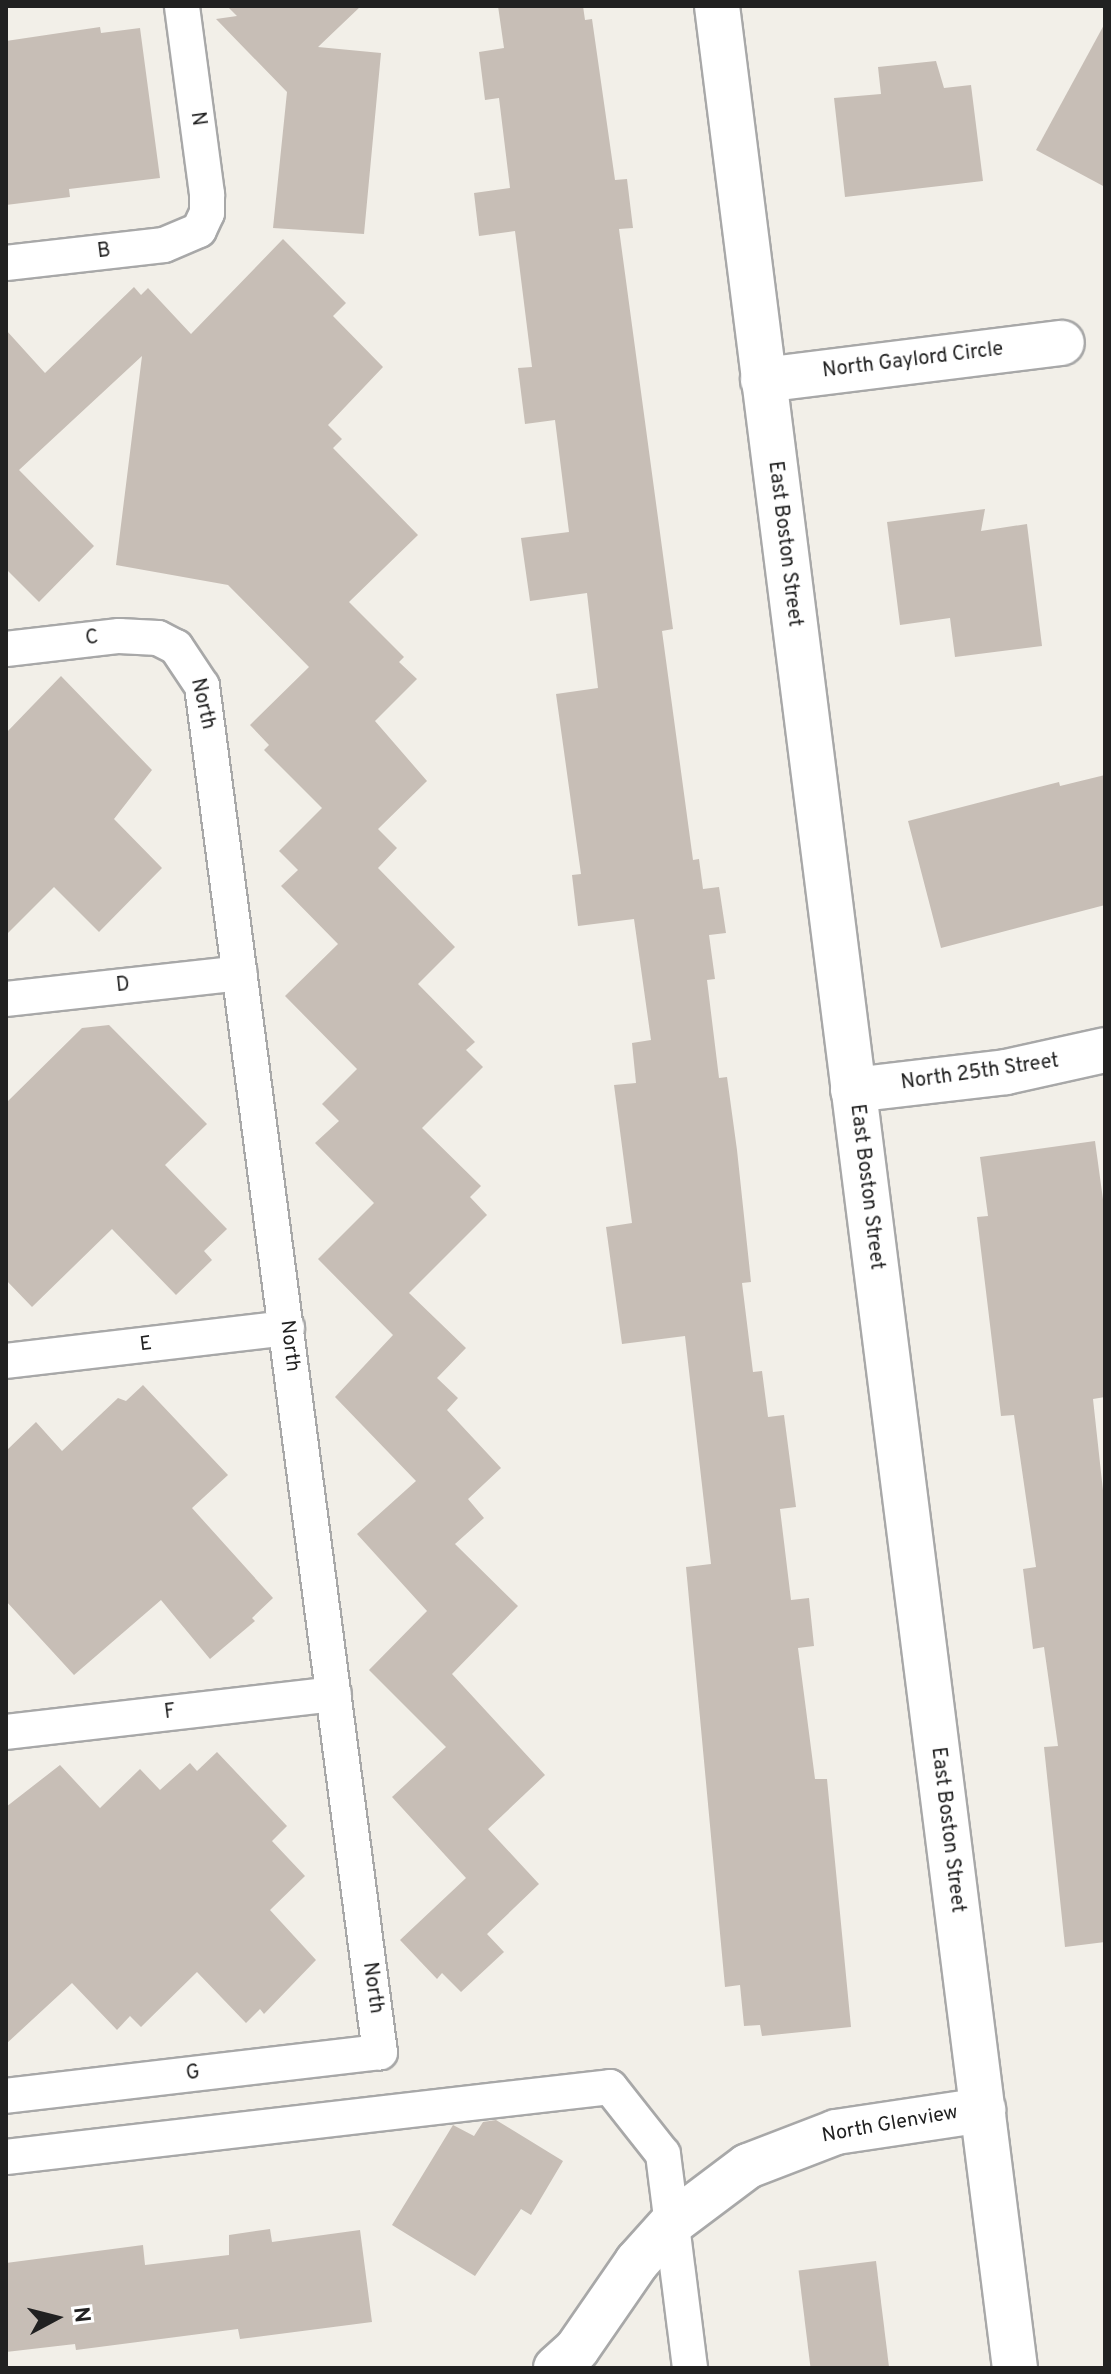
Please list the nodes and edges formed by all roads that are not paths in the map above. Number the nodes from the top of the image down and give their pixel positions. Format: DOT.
graph roads {
  1 [pos="182,6"];
  2 [pos="717,6"];
  3 [pos="199,230"];
  4 [pos="6,263"];
  5 [pos="1062,343"];
  6 [pos="763,380"];
  7 [pos="176,647"];
  8 [pos="6,649"];
  9 [pos="240,973"];
  10 [pos="6,999"];
  11 [pos="1105,1050"];
  12 [pos="853,1090"];
  13 [pos="287,1328"];
  14 [pos="6,1361"];
  15 [pos="334,1694"];
  16 [pos="6,1732"];
  17 [pos="380,2052"];
  18 [pos="6,2096"];
  19 [pos="983,2110"];
  20 [pos="6,2157"];
  21 [pos="672,2223"];
  22 [pos="556,2368"];
  23 [pos="690,2368"];
  24 [pos="1015,2368"];
  1 -- 3 [label="lane, N"];
  2 -- 6 [label="street, East Boston Street"];
  3 -- 4 [label="lane, B"];
  5 -- 6 [label="street, North Gaylord Circle"];
  6 -- 12 [label="street, East Boston Street"];
  7 -- 8 [label="lane, C"];
  7 -- 9 [label="lane, North"];
  9 -- 10 [label="lane, D"];
  9 -- 13 [label="lane, North"];
  11 -- 12 [label="street, North 25th Street"];
  12 -- 19 [label="street, East Boston Street"];
  13 -- 14 [label="lane, E"];
  13 -- 15 [label="lane, North"];
  15 -- 16 [label="lane, F"];
  15 -- 17 [label="lane, North"];
  17 -- 18 [label="lane, G"];
  19 -- 21 [label="street, North Glenview"];
  19 -- 24 [label="street, East Boston Street"];
  20 -- 21 [label="lane"];
  21 -- 22 [label="street, North Glenview"];
  21 -- 23 [label="lane"];
}
